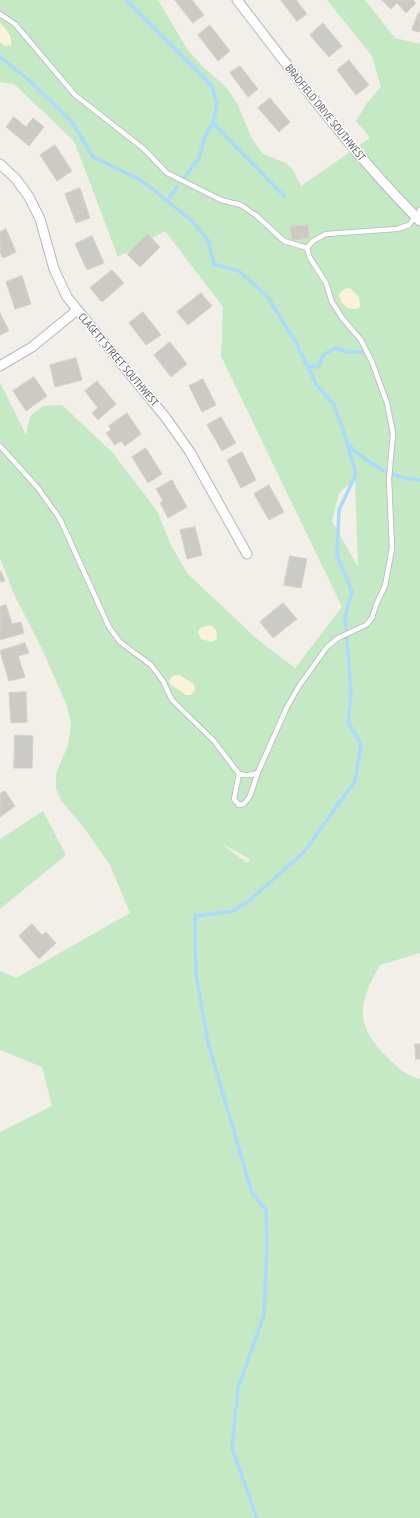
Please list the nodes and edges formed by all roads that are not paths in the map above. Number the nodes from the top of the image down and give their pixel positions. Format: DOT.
graph roads {
  1 [pos="237,0"];
  2 [pos="0,14"];
  3 [pos="0,164"];
  4 [pos="418,215"];
  5 [pos="307,248"];
  6 [pos="76,311"];
  7 [pos="0,366"];
  8 [pos="0,446"];
  9 [pos="247,554"];
  10 [pos="258,772"];
  11 [pos="239,774"];
  1 -- 4 [label="street, BRADFIELD DRIVE SOUTHWEST"];
  2 -- 5 [label="lane"];
  3 -- 6 [label="street, CLAGETT STREET SOUTHWEST"];
  4 -- 5 [label="lane"];
  5 -- 10 [label="lane"];
  6 -- 7 [label="street"];
  6 -- 9 [label="street, CLAGETT STREET SOUTHWEST"];
  8 -- 11 [label="lane"];
  10 -- 11 [label="lane"];
  10 -- 11 [label="lane"];
}
